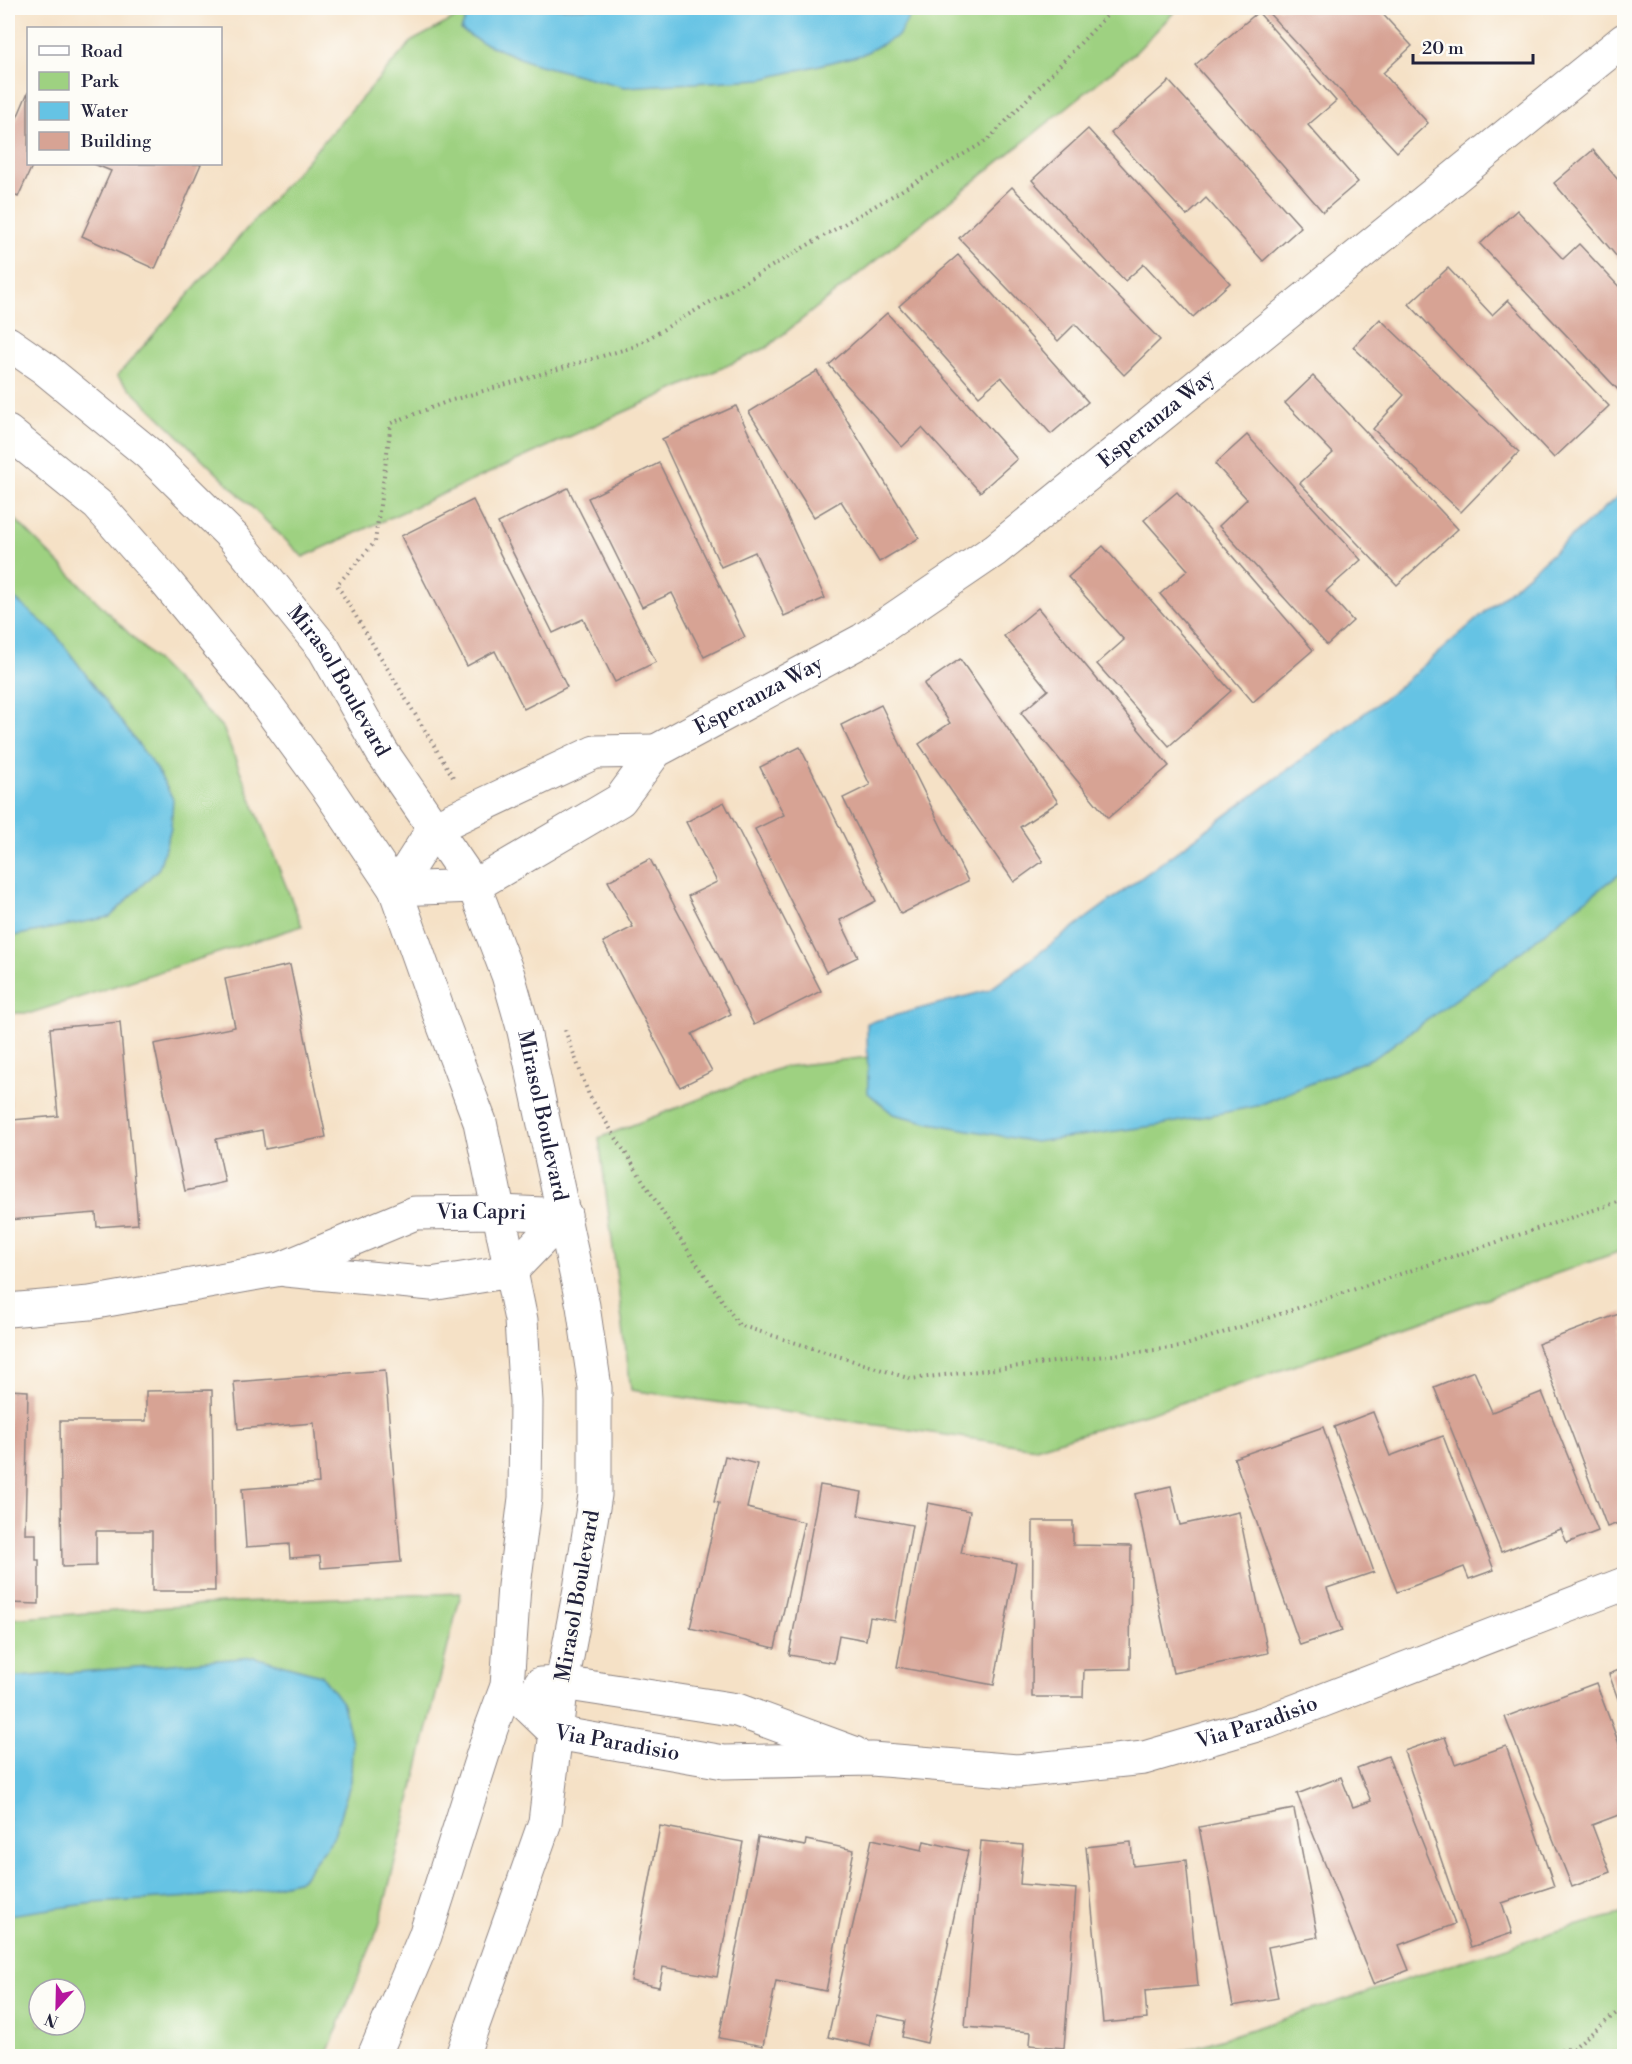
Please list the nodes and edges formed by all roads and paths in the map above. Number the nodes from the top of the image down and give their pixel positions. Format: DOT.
graph roads {
  1 [pos="1114,8"];
  2 [pos="1624,40"];
  3 [pos="8,343"];
  4 [pos="8,432"];
  5 [pos="656,751"];
  6 [pos="473,810"];
  7 [pos="434,828"];
  8 [pos="474,886"];
  9 [pos="395,889"];
  10 [pos="561,1020"];
  11 [pos="1624,1200"];
  12 [pos="498,1212"];
  13 [pos="565,1215"];
  14 [pos="281,1269"];
  15 [pos="511,1271"];
  16 [pos="8,1310"];
  17 [pos="1624,1584"];
  18 [pos="562,1683"];
  19 [pos="507,1686"];
  20 [pos="556,1733"];
  21 [pos="872,1759"];
  22 [pos="1624,2007"];
  23 [pos="374,2056"];
  24 [pos="462,2056"];
  25 [pos="1531,2056"];
  1 -- 6 [label="path"];
  2 -- 5 [label="street, Esperanza Way"];
  3 -- 7 [label="street, Mirasol Boulevard"];
  4 -- 9 [label="street"];
  5 -- 6 [label="street, Esperanza Way"];
  5 -- 8 [label="street, Esperanza Way"];
  6 -- 7 [label="street, Esperanza Way"];
  7 -- 8 [label="street, Mirasol Boulevard"];
  7 -- 9 [label="street"];
  8 -- 9 [label="street, Esperanza Way"];
  8 -- 13 [label="street, Mirasol Boulevard"];
  9 -- 12 [label="street"];
  10 -- 11 [label="path"];
  12 -- 13 [label="street, Via Capri"];
  12 -- 14 [label="street, Via Capri"];
  12 -- 15 [label="street"];
  13 -- 15 [label="street, Via Capri"];
  13 -- 18 [label="street, Mirasol Boulevard"];
  14 -- 15 [label="street, Via Capri"];
  14 -- 16 [label="street, Via Capri"];
  15 -- 19 [label="street"];
  17 -- 21 [label="street, Via Paradisio"];
  18 -- 19 [label="street, Via Paradisio"];
  18 -- 20 [label="street, Mirasol Boulevard"];
  18 -- 21 [label="street, Via Paradisio"];
  19 -- 20 [label="street, Via Paradisio"];
  19 -- 23 [label="street"];
  20 -- 21 [label="street, Via Paradisio"];
  20 -- 24 [label="street, Mirasol Boulevard"];
  22 -- 25 [label="path"];
}
